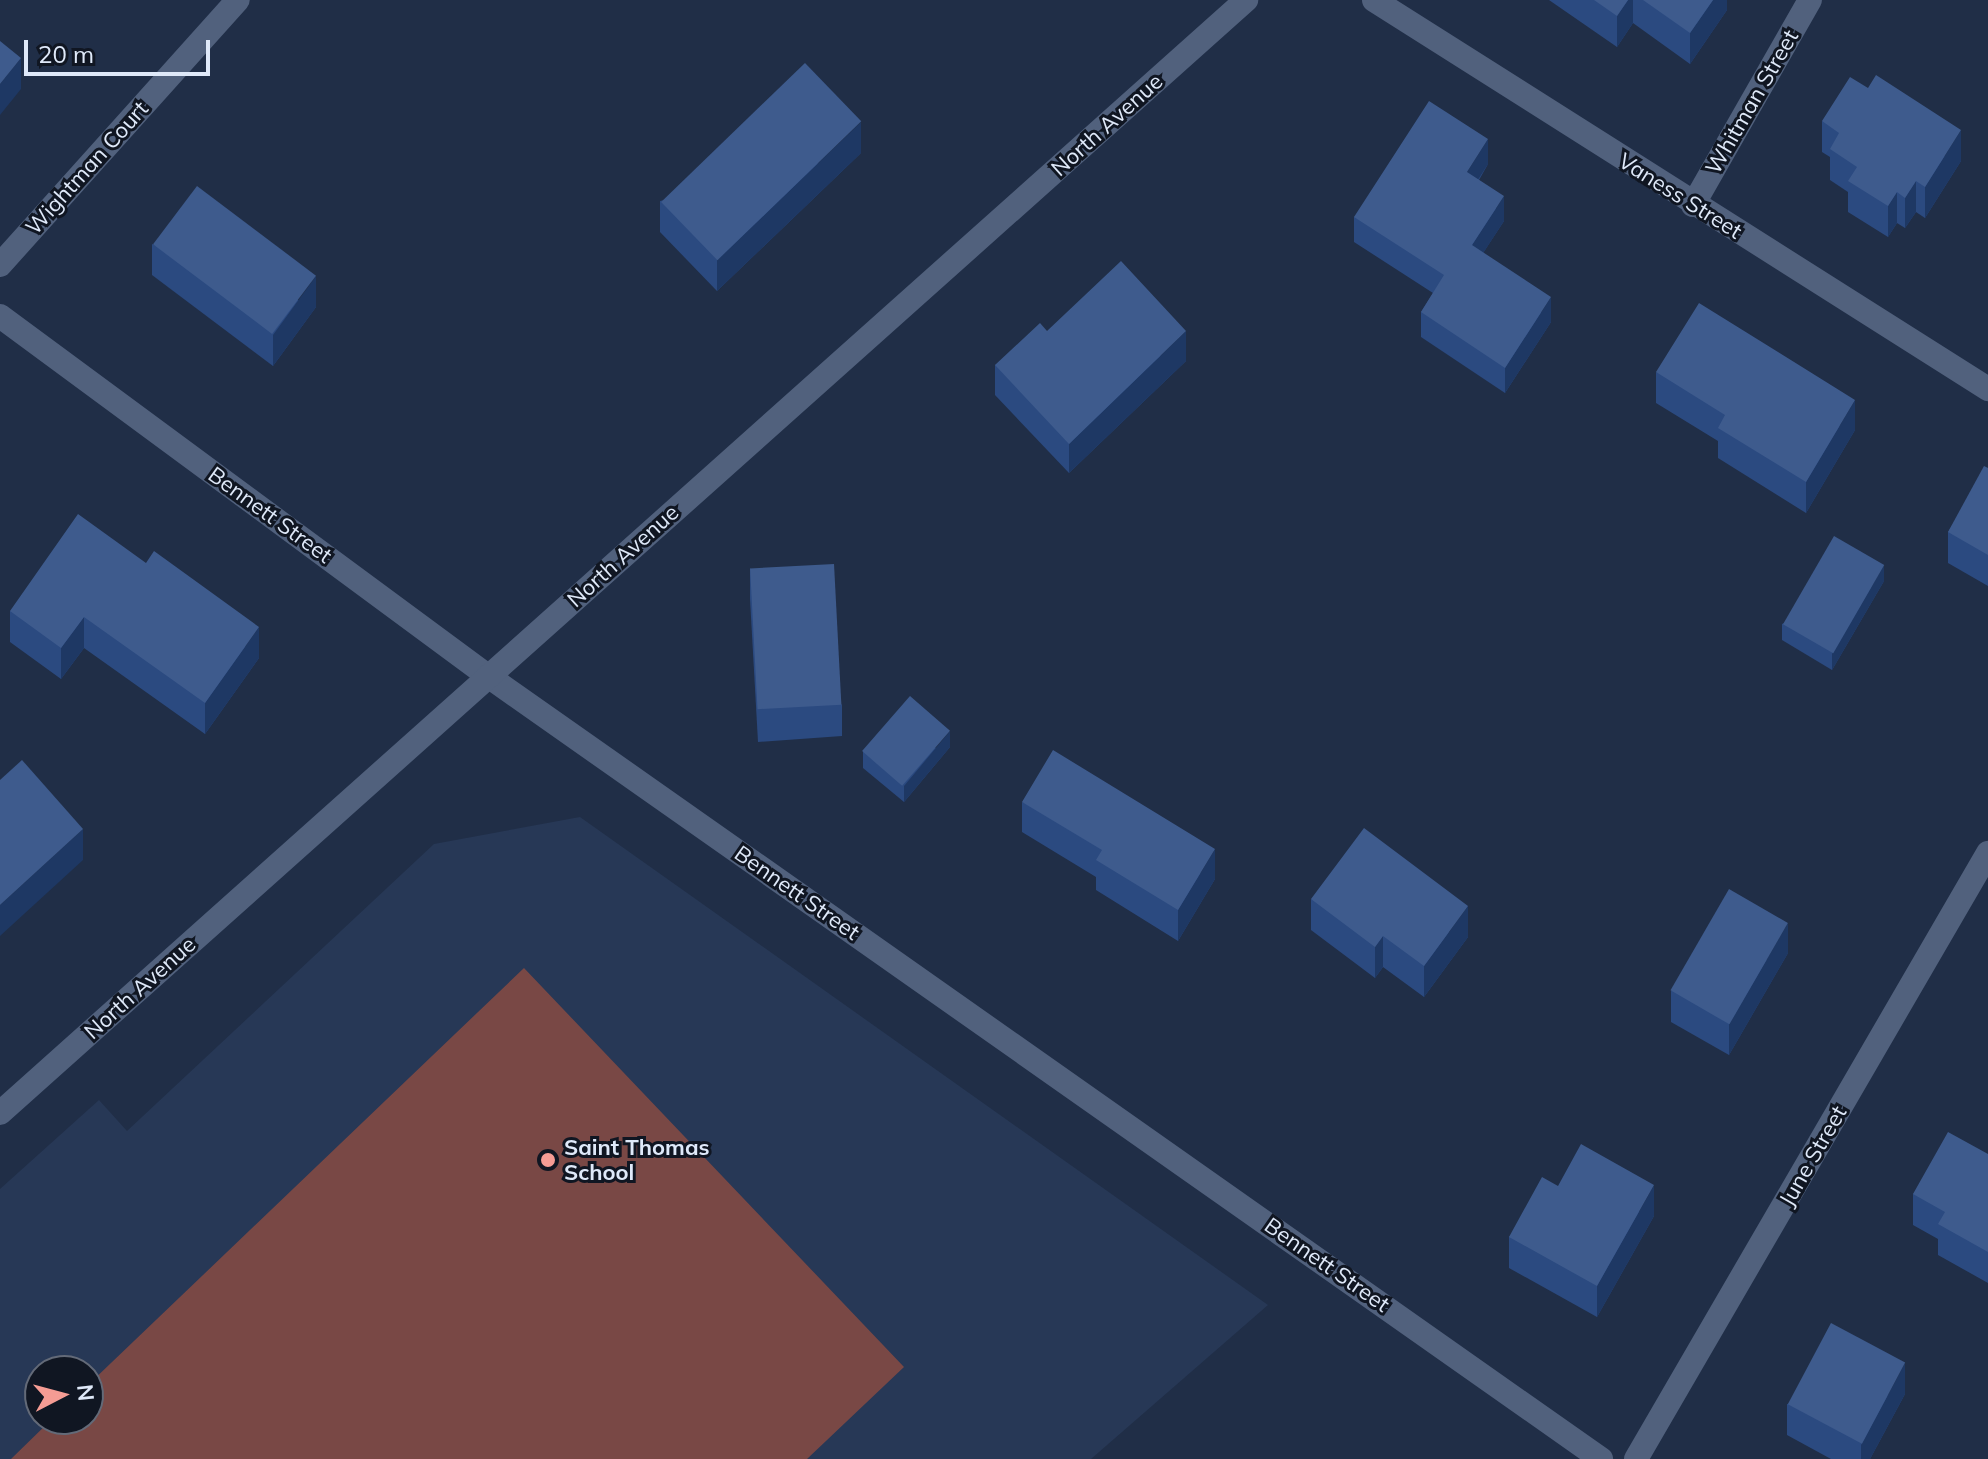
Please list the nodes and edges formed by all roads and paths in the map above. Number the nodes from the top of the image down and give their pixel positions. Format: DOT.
graph roads {
  1 [pos="238,0"];
  2 [pos="1246,0"];
  3 [pos="1374,0"];
  4 [pos="1810,0"];
  5 [pos="1693,205"];
  6 [pos="0,265"];
  7 [pos="0,316"];
  8 [pos="1988,389"];
  9 [pos="488,676"];
  10 [pos="1988,853"];
  11 [pos="0,1113"];
  12 [pos="1601,1459"];
  13 [pos="1636,1459"];
  1 -- 6 [label="street, Wightman Court"];
  2 -- 9 [label="street, North Avenue"];
  3 -- 5 [label="street, Vaness Street"];
  4 -- 5 [label="street, Whitman Street"];
  5 -- 8 [label="street, Vaness Street"];
  7 -- 9 [label="street, Bennett Street"];
  9 -- 11 [label="street, North Avenue"];
  9 -- 12 [label="street, Bennett Street"];
  10 -- 13 [label="street, June Street"];
}
